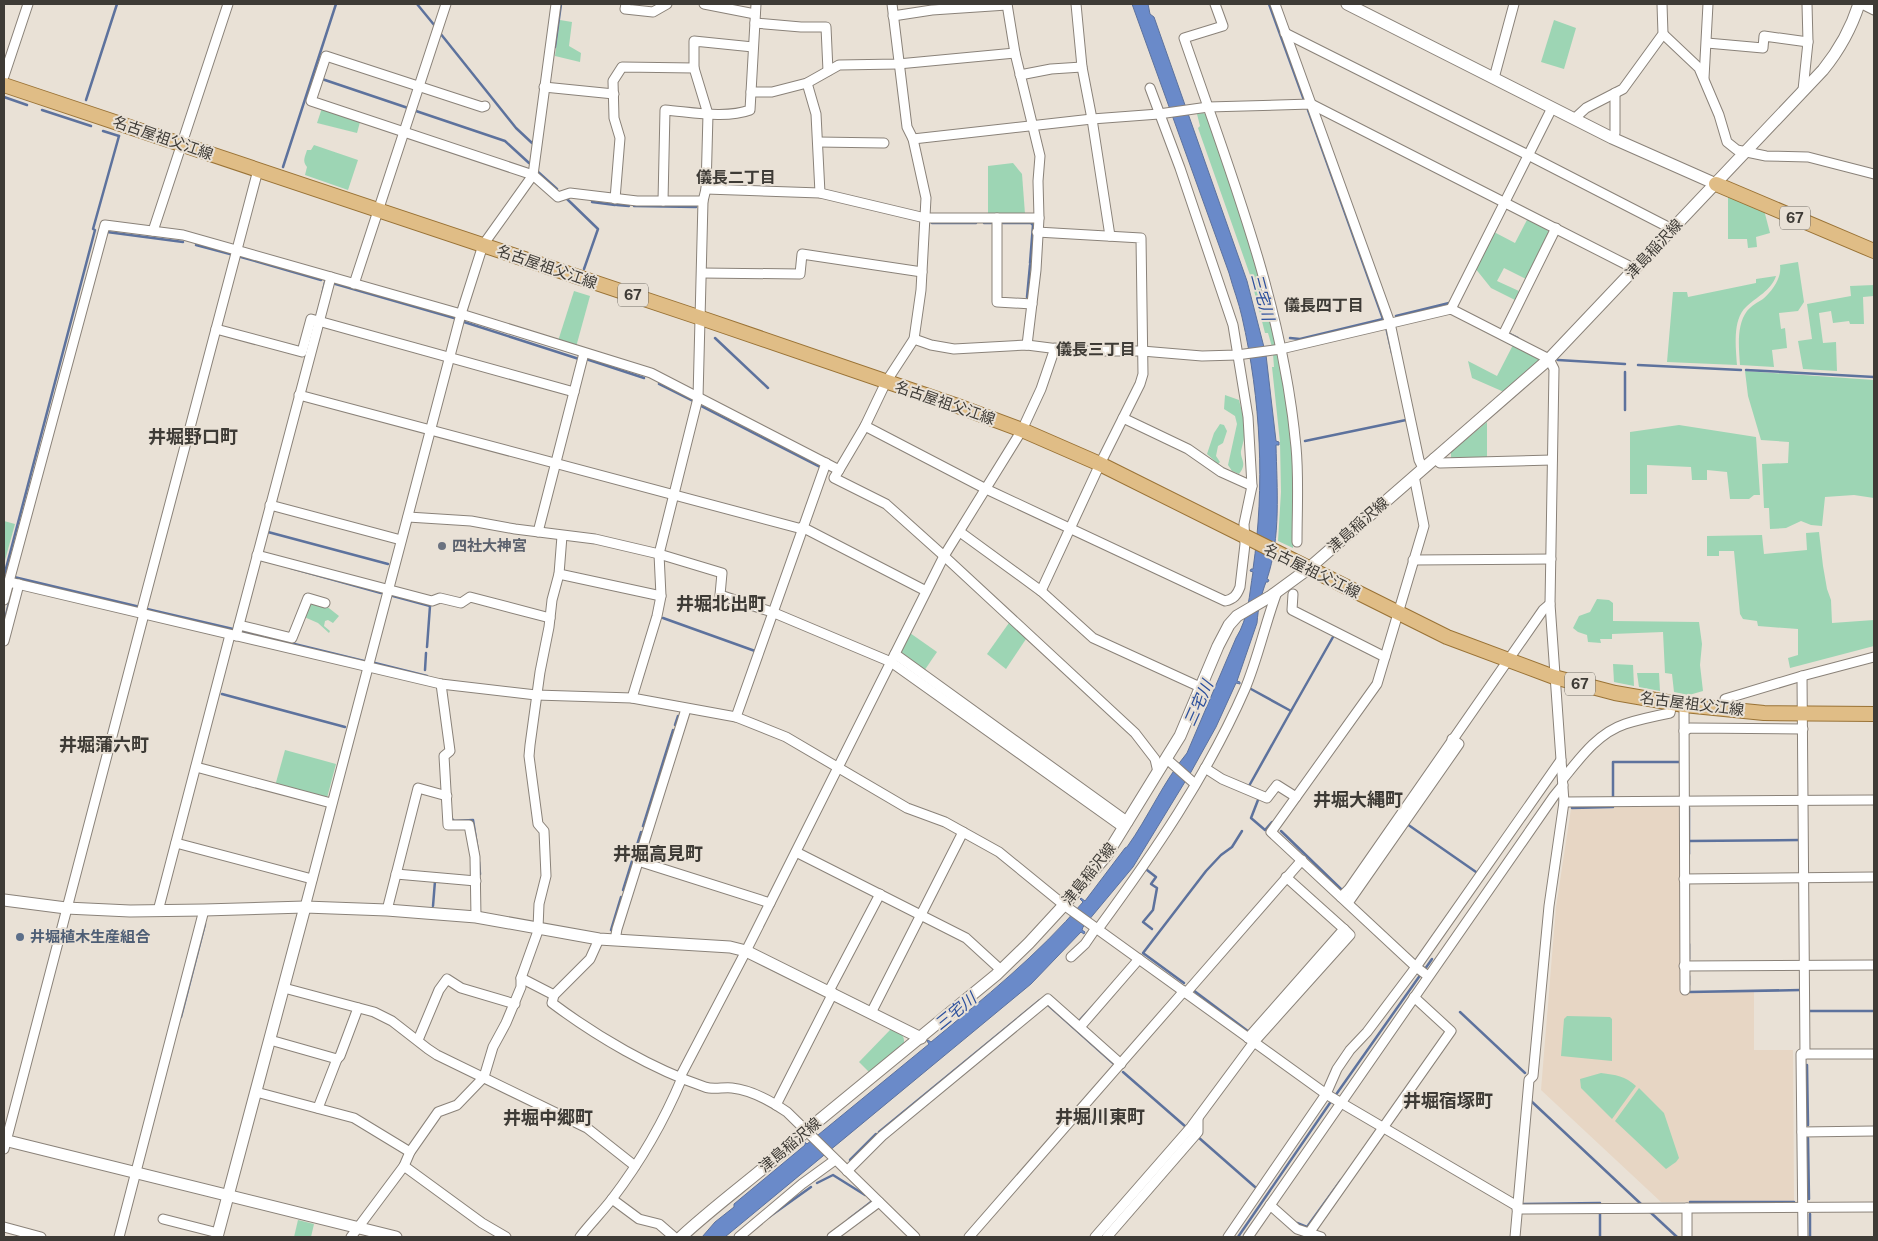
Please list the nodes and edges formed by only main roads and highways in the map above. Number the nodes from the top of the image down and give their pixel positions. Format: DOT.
graph roads {
  1 [pos="4,85"];
  2 [pos="1716,184"];
  3 [pos="1874,252"];
  4 [pos="1874,714"];
  1 -- 4 [label="main road, 名古屋祖父江線 / 67"];
  2 -- 3 [label="main road, 67"];
}
